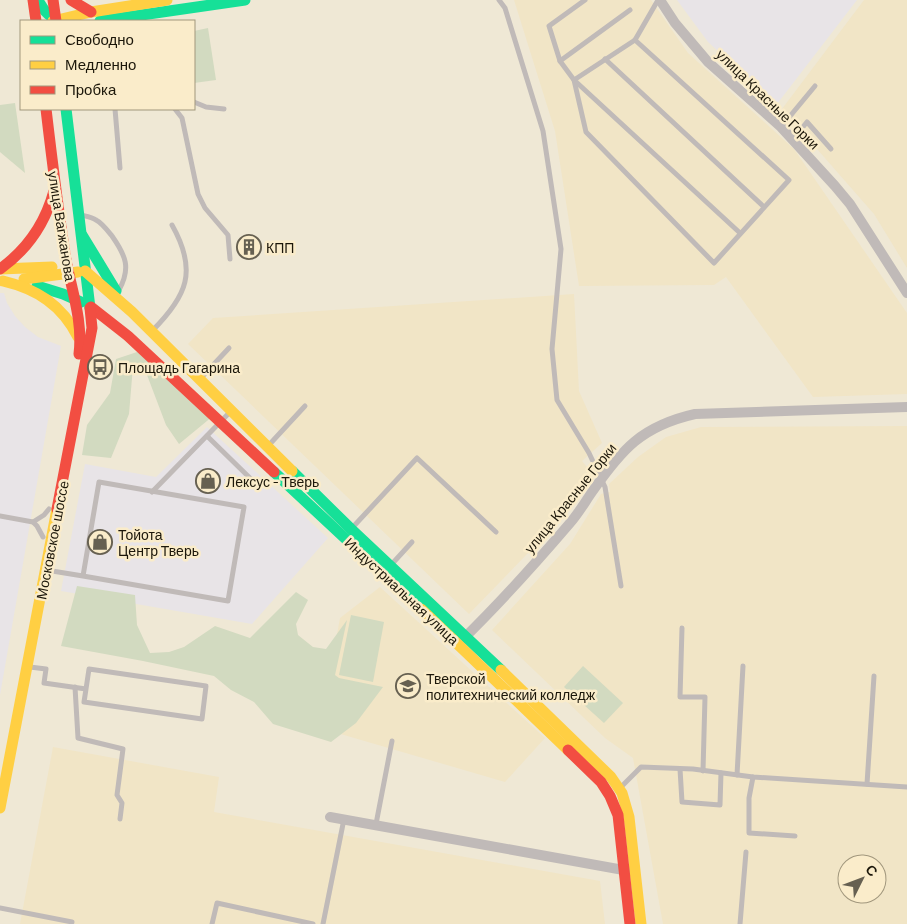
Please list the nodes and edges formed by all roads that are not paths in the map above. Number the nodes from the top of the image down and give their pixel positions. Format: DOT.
graph roads {
  1 [pos="33,0"];
  2 [pos="38,0"];
  3 [pos="53,0"];
  4 [pos="71,0"];
  5 [pos="167,0"];
  6 [pos="244,0"];
  7 [pos="499,0"];
  8 [pos="585,0"];
  9 [pos="659,0"];
  10 [pos="630,10"];
  11 [pos="91,12"];
  12 [pos="36,20"];
  13 [pos="54,20"];
  14 [pos="55,20"];
  15 [pos="59,20"];
  16 [pos="107,20"];
  17 [pos="635,40"];
  18 [pos="605,59"];
  19 [pos="560,61"];
  20 [pos="574,80"];
  21 [pos="816,86"];
  22 [pos="195,102"];
  23 [pos="224,109"];
  24 [pos="46,110"];
  25 [pos="66,110"];
  26 [pos="115,110"];
  27 [pos="177,110"];
  28 [pos="781,127"];
  29 [pos="792,139"];
  30 [pos="832,149"];
  31 [pos="120,168"];
  32 [pos="55,188"];
  33 [pos="764,207"];
  34 [pos="78,214"];
  35 [pos="172,225"];
  36 [pos="81,233"];
  37 [pos="740,233"];
  38 [pos="230,259"];
  39 [pos="0,269"];
  40 [pos="68,270"];
  41 [pos="85,271"];
  42 [pos="2,282"];
  43 [pos="114,292"];
  44 [pos="89,293"];
  45 [pos="907,293"];
  46 [pos="75,300"];
  47 [pos="91,307"];
  48 [pos="118,328"];
  49 [pos="152,332"];
  50 [pos="85,342"];
  51 [pos="229,348"];
  52 [pos="199,380"];
  53 [pos="305,406"];
  54 [pos="907,407"];
  55 [pos="231,411"];
  56 [pos="220,422"];
  57 [pos="207,436"];
  58 [pos="268,446"];
  59 [pos="602,478"];
  60 [pos="254,482"];
  61 [pos="152,492"];
  62 [pos="49,509"];
  63 [pos="0,516"];
  64 [pos="33,522"];
  65 [pos="350,529"];
  66 [pos="496,532"];
  67 [pos="43,537"];
  68 [pos="412,542"];
  69 [pos="390,566"];
  70 [pos="46,570"];
  71 [pos="84,576"];
  72 [pos="621,586"];
  73 [pos="682,628"];
  74 [pos="462,640"];
  75 [pos="23,666"];
  76 [pos="743,666"];
  77 [pos="874,676"];
  78 [pos="75,687"];
  79 [pos="86,689"];
  80 [pos="392,741"];
  81 [pos="0,760"];
  82 [pos="680,769"];
  83 [pos="703,771"];
  84 [pos="721,773"];
  85 [pos="737,775"];
  86 [pos="753,777"];
  87 [pos="867,784"];
  88 [pos="907,786"];
  89 [pos="615,793"];
  90 [pos="0,808"];
  91 [pos="330,816"];
  92 [pos="120,819"];
  93 [pos="344,819"];
  94 [pos="376,824"];
  95 [pos="794,836"];
  96 [pos="746,852"];
  97 [pos="630,871"];
  98 [pos="0,908"];
  99 [pos="72,922"];
  100 [pos="212,924"];
  101 [pos="313,924"];
  102 [pos="323,924"];
  103 [pos="630,924"];
  104 [pos="641,924"];
  105 [pos="740,924"];
  1 -- 12 [label="main road"];
  2 -- 13 [label="main road"];
  3 -- 14 [label="main road"];
  4 -- 11 [label="main road"];
  5 -- 11 [label="main road"];
  6 -- 16 [label="main road"];
  7 -- 59 [label="lane"];
  8 -- 19 [label="lane"];
  9 -- 17 [label="lane"];
  9 -- 28 [label="street, улица Красные Горки"];
  10 -- 19 [label="lane"];
  11 -- 15 [label="main road"];
  17 -- 18 [label="lane"];
  17 -- 33 [label="lane"];
  18 -- 20 [label="lane"];
  18 -- 33 [label="lane"];
  19 -- 20 [label="lane"];
  20 -- 37 [label="lane"];
  20 -- 37 [label="lane"];
  21 -- 28 [label="lane"];
  22 -- 23 [label="lane"];
  24 -- 32 [label="main road, улица Вагжанова"];
  25 -- 34 [label="main road, улица Вагжанова"];
  26 -- 31 [label="lane"];
  27 -- 38 [label="lane"];
  28 -- 29 [label="street, улица Красные Горки"];
  29 -- 30 [label="lane"];
  29 -- 45 [label="street, улица Красные Горки"];
  32 -- 39 [label="main road"];
  32 -- 40 [label="main road, улица Вагжанова"];
  33 -- 37 [label="lane"];
  34 -- 36 [label="main road, улица Вагжанова"];
  34 -- 43 [label="lane"];
  35 -- 49 [label="lane"];
  36 -- 41 [label="main road, улица Вагжанова"];
  36 -- 43 [label="main road, Индустриальная улица"];
  39 -- 40 [label="main road"];
  40 -- 41 [label="main road"];
  40 -- 42 [label="main road"];
  40 -- 46 [label="main road, улица Вагжанова"];
  41 -- 43 [label="main road, Индустриальная улица"];
  41 -- 44 [label="main road, Московское шоссе"];
  42 -- 46 [label="main road, Индустриальная улица"];
  42 -- 50 [label="main road"];
  43 -- 44 [label="main road"];
  43 -- 49 [label="main road, Индустриальная улица"];
  44 -- 46 [label="main road"];
  44 -- 47 [label="main road, Московское шоссе"];
  46 -- 47 [label="main road, Индустриальная улица"];
  46 -- 50 [label="main road, улица Вагжанова"];
  47 -- 48 [label="main road, Индустриальная улица"];
  47 -- 50 [label="main road, Московское шоссе"];
  48 -- 50 [label="main road"];
  48 -- 56 [label="main road, Индустриальная улица"];
  49 -- 52 [label="main road, Индустриальная улица"];
  50 -- 62 [label="main road, Московское шоссе"];
  50 -- 70 [label="main road, Московское шоссе"];
  51 -- 52 [label="lane"];
  52 -- 55 [label="main road, Индустриальная улица"];
  53 -- 58 [label="lane"];
  54 -- 59 [label="street, улица Красные Горки"];
  55 -- 56 [label="lane"];
  55 -- 58 [label="main road, Индустриальная улица"];
  56 -- 57 [label="lane"];
  56 -- 74 [label="main road, Индустриальная улица"];
  57 -- 60 [label="lane"];
  57 -- 61 [label="lane"];
  58 -- 65 [label="main road, Индустриальная улица"];
  59 -- 72 [label="lane"];
  59 -- 74 [label="street, улица Красные Горки"];
  61 -- 71 [label="lane"];
  61 -- 71 [label="lane"];
  62 -- 64 [label="lane"];
  62 -- 67 [label="main road, Московское шоссе"];
  63 -- 64 [label="lane"];
  64 -- 67 [label="lane"];
  65 -- 66 [label="lane"];
  65 -- 69 [label="main road, Индустриальная улица"];
  67 -- 75 [label="main road, Московское шоссе"];
  68 -- 69 [label="lane"];
  69 -- 74 [label="main road, Индустриальная улица"];
  70 -- 71 [label="lane"];
  70 -- 75 [label="main road, Московское шоссе"];
  73 -- 83 [label="lane"];
  74 -- 89 [label="main road, Индустриальная улица"];
  75 -- 78 [label="lane"];
  75 -- 81 [label="main road, Московское шоссе"];
  75 -- 90 [label="main road, Московское шоссе"];
  76 -- 85 [label="lane"];
  77 -- 87 [label="lane"];
  78 -- 79 [label="lane"];
  78 -- 92 [label="lane"];
  79 -- 79 [label="lane"];
  80 -- 94 [label="lane"];
  82 -- 83 [label="lane"];
  82 -- 84 [label="lane"];
  82 -- 89 [label="lane"];
  83 -- 84 [label="lane"];
  84 -- 85 [label="lane"];
  85 -- 86 [label="lane"];
  86 -- 87 [label="lane"];
  86 -- 95 [label="lane"];
  87 -- 88 [label="lane"];
  89 -- 97 [label="main road, Индустриальная улица"];
  91 -- 93 [label="street"];
  93 -- 94 [label="street"];
  93 -- 102 [label="lane"];
  94 -- 97 [label="street"];
  96 -- 105 [label="lane"];
  97 -- 103 [label="main road, Индустриальная улица"];
  97 -- 104 [label="main road, Индустриальная улица"];
  98 -- 99 [label="lane"];
  100 -- 101 [label="lane"];
}
